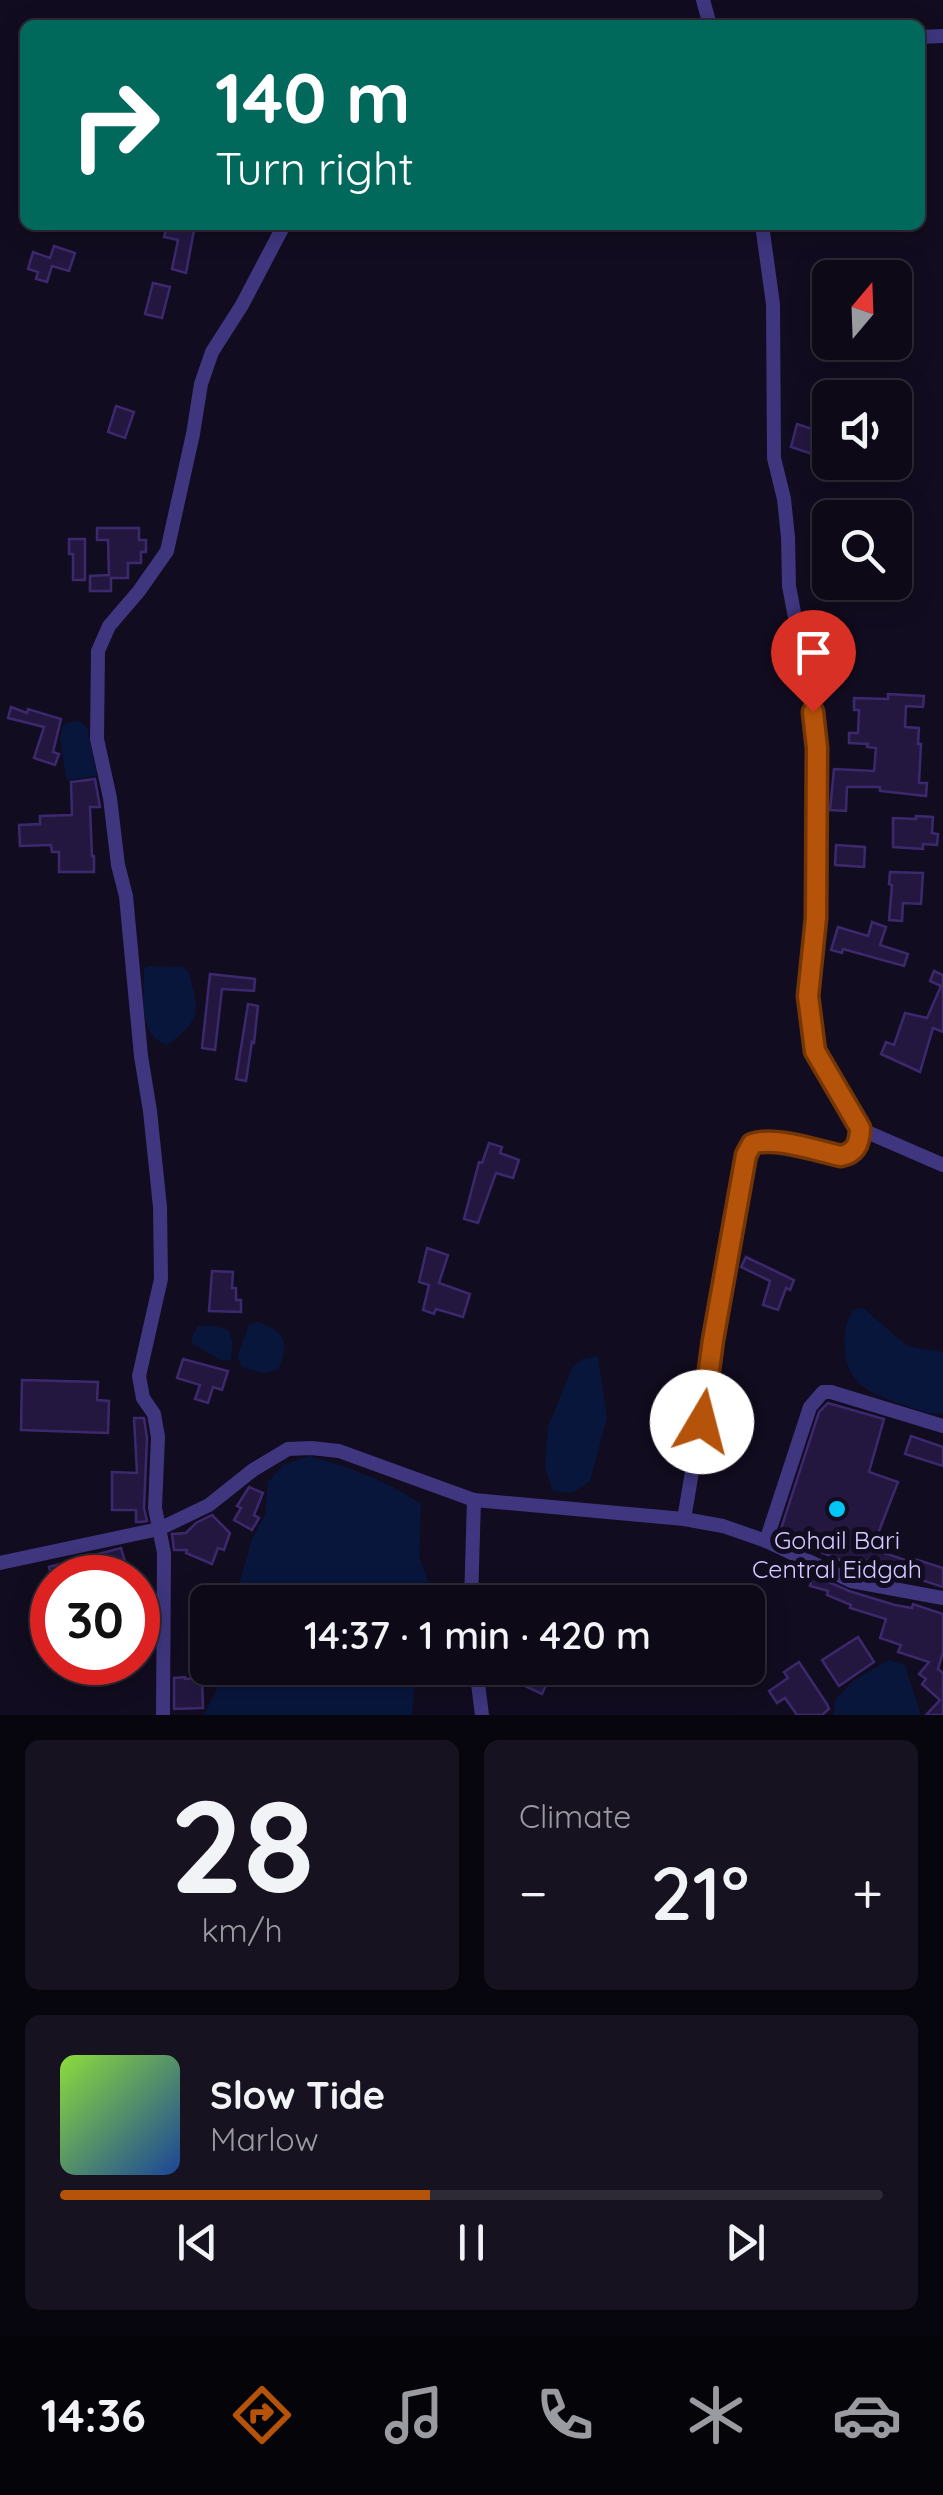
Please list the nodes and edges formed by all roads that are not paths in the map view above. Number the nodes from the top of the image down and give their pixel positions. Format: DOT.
graph roads {
  1 [pos="281,230"];
  2 [pos="763,230"];
  3 [pos="860,1128"];
  4 [pos="943,1165"];
  5 [pos="943,1426"];
  6 [pos="474,1500"];
  7 [pos="684,1519"];
  8 [pos="159,1530"];
  9 [pos="766,1541"];
  10 [pos="0,1563"];
  11 [pos="472,1585"];
  12 [pos="943,1598"];
  13 [pos="478,1685"];
  14 [pos="163,1715"];
  15 [pos="482,1715"];
  1 -- 8 [label="street"];
  2 -- 3 [label="street"];
  3 -- 4 [label="street"];
  3 -- 7 [label="street"];
  5 -- 9 [label="street"];
  6 -- 7 [label="street"];
  6 -- 8 [label="street"];
  6 -- 11 [label="street"];
  7 -- 9 [label="street"];
  8 -- 10 [label="street"];
  8 -- 14 [label="street"];
  9 -- 12 [label="street"];
  13 -- 15 [label="street"];
}
